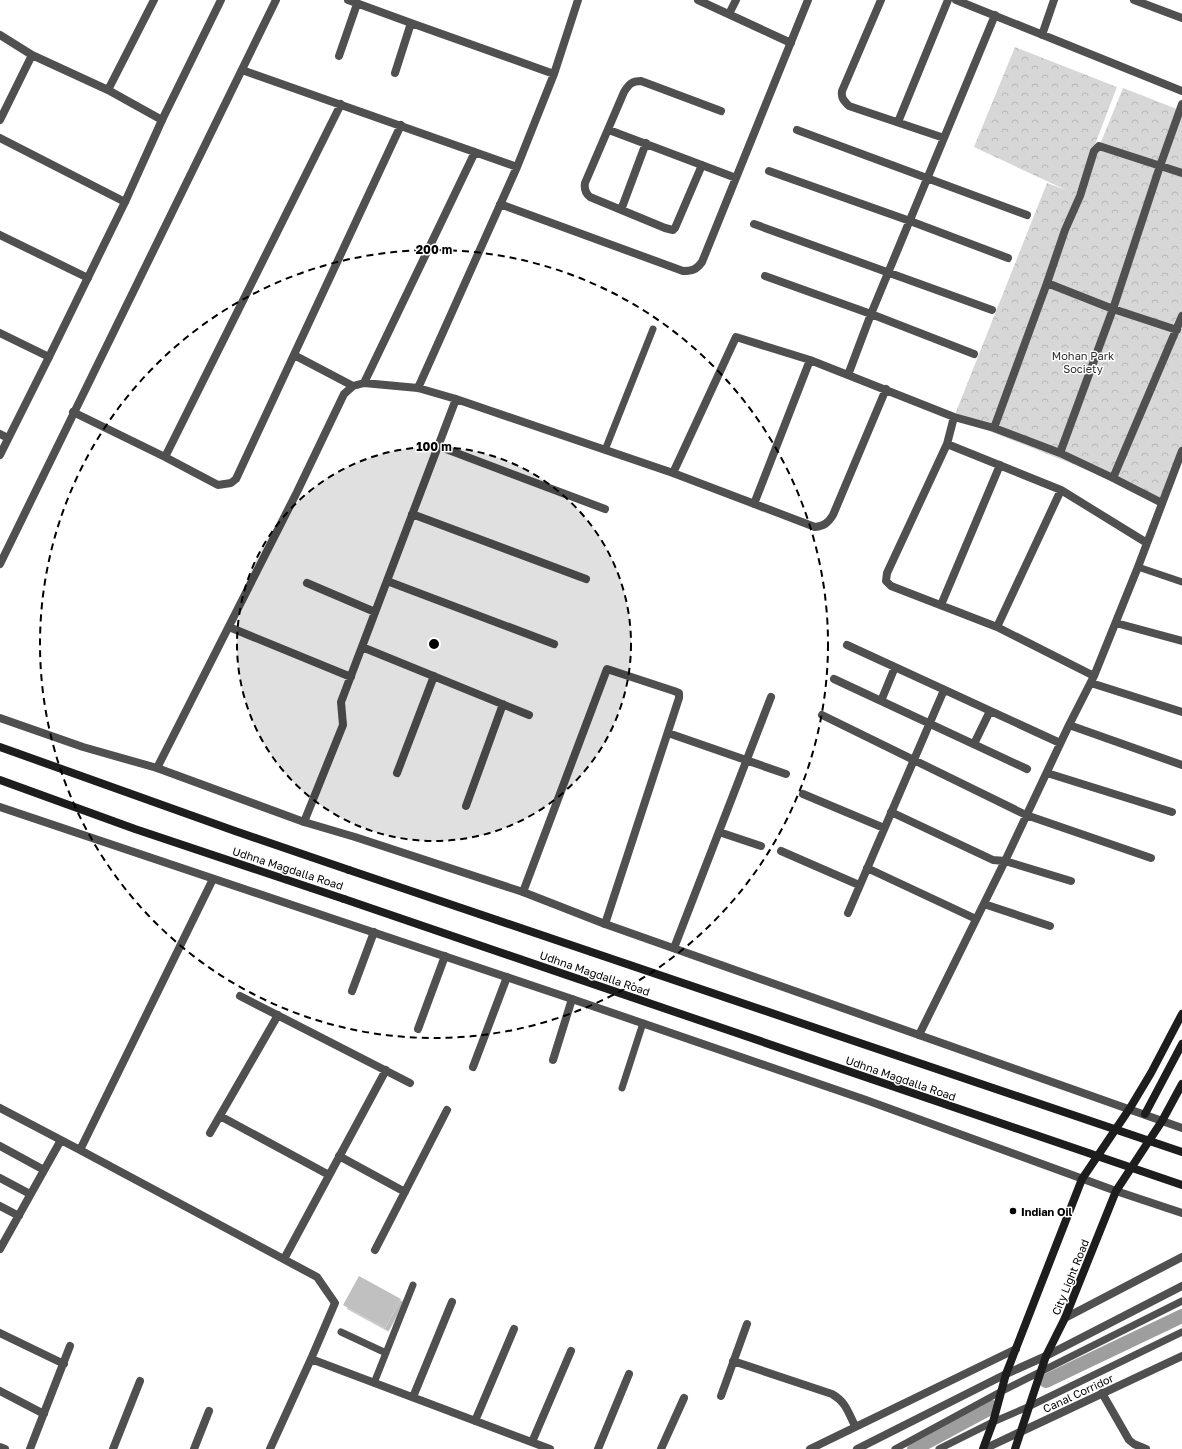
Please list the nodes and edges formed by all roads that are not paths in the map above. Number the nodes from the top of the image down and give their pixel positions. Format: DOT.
graph roads {
  1 [pos="154,0"];
  2 [pos="221,0"];
  3 [pos="276,0"];
  4 [pos="348,0"];
  5 [pos="578,0"];
  6 [pos="698,0"];
  7 [pos="736,0"];
  8 [pos="808,0"];
  9 [pos="882,0"];
  10 [pos="948,0"];
  11 [pos="956,0"];
  12 [pos="1054,0"];
  13 [pos="1134,0"];
  14 [pos="357,4"];
  15 [pos="975,4"];
  16 [pos="729,14"];
  17 [pos="994,15"];
  18 [pos="1182,18"];
  19 [pos="410,23"];
  20 [pos="1042,35"];
  21 [pos="0,36"];
  22 [pos="790,43"];
  23 [pos="32,56"];
  24 [pos="339,56"];
  25 [pos="242,70"];
  26 [pos="395,73"];
  27 [pos="554,74"];
  28 [pos="108,90"];
  29 [pos="1182,90"];
  30 [pos="341,104"];
  31 [pos="1182,104"];
  32 [pos="720,111"];
  33 [pos="0,120"];
  34 [pos="162,120"];
  35 [pos="898,122"];
  36 [pos="401,126"];
  37 [pos="608,130"];
  38 [pos="797,130"];
  39 [pos="0,138"];
  40 [pos="944,138"];
  41 [pos="646,143"];
  42 [pos="475,152"];
  43 [pos="702,165"];
  44 [pos="1160,166"];
  45 [pos="517,167"];
  46 [pos="769,171"];
  47 [pos="1182,173"];
  48 [pos="736,178"];
  49 [pos="928,178"];
  50 [pos="125,202"];
  51 [pos="500,204"];
  52 [pos="621,210"];
  53 [pos="1027,215"];
  54 [pos="910,221"];
  55 [pos="754,224"];
  56 [pos="0,235"];
  57 [pos="1008,258"];
  58 [pos="889,272"];
  59 [pos="765,276"];
  60 [pos="88,278"];
  61 [pos="1047,283"];
  62 [pos="1113,309"];
  63 [pos="992,310"];
  64 [pos="871,314"];
  65 [pos="1182,316"];
  66 [pos="653,329"];
  67 [pos="1177,330"];
  68 [pos="0,333"];
  69 [pos="974,354"];
  70 [pos="294,356"];
  71 [pos="49,358"];
  72 [pos="810,360"];
  73 [pos="848,375"];
  74 [pos="364,383"];
  75 [pos="353,386"];
  76 [pos="418,388"];
  77 [pos="886,389"];
  78 [pos="456,398"];
  79 [pos="73,412"];
  80 [pos="954,417"];
  81 [pos="994,428"];
  82 [pos="0,434"];
  83 [pos="8,438"];
  84 [pos="947,444"];
  85 [pos="438,446"];
  86 [pos="605,450"];
  87 [pos="1182,451"];
  88 [pos="1060,453"];
  89 [pos="0,455"];
  90 [pos="165,457"];
  91 [pos="1000,465"];
  92 [pos="1179,467"];
  93 [pos="673,474"];
  94 [pos="1114,478"];
  95 [pos="1062,490"];
  96 [pos="1162,503"];
  97 [pos="754,504"];
  98 [pos="605,509"];
  99 [pos="412,514"];
  100 [pos="1147,543"];
  101 [pos="0,564"];
  102 [pos="1138,567"];
  103 [pos="586,578"];
  104 [pos="387,581"];
  105 [pos="1182,582"];
  106 [pos="307,583"];
  107 [pos="941,605"];
  108 [pos="375,612"];
  109 [pos="1116,623"];
  110 [pos="229,627"];
  111 [pos="997,627"];
  112 [pos="1182,641"];
  113 [pos="554,644"];
  114 [pos="847,645"];
  115 [pos="362,646"];
  116 [pos="895,667"];
  117 [pos="434,676"];
  118 [pos="350,677"];
  119 [pos="834,679"];
  120 [pos="1093,680"];
  121 [pos="944,690"];
  122 [pos="771,697"];
  123 [pos="881,701"];
  124 [pos="503,704"];
  125 [pos="990,711"];
  126 [pos="1182,712"];
  127 [pos="529,714"];
  128 [pos="822,714"];
  129 [pos="0,718"];
  130 [pos="929,724"];
  131 [pos="1069,725"];
  132 [pos="668,733"];
  133 [pos="974,744"];
  134 [pos="1060,744"];
  135 [pos="0,747"];
  136 [pos="746,760"];
  137 [pos="914,760"];
  138 [pos="1182,765"];
  139 [pos="157,768"];
  140 [pos="1027,769"];
  141 [pos="397,773"];
  142 [pos="1047,773"];
  143 [pos="786,774"];
  144 [pos="0,780"];
  145 [pos="803,794"];
  146 [pos="466,806"];
  147 [pos="0,807"];
  148 [pos="891,812"];
  149 [pos="1172,812"];
  150 [pos="1026,815"];
  151 [pos="304,822"];
  152 [pos="884,828"];
  153 [pos="719,832"];
  154 [pos="761,846"];
  155 [pos="781,851"];
  156 [pos="1151,858"];
  157 [pos="1005,861"];
  158 [pos="867,868"];
  159 [pos="213,879"];
  160 [pos="1070,881"];
  161 [pos="860,885"];
  162 [pos="523,892"];
  163 [pos="984,904"];
  164 [pos="848,913"];
  165 [pos="976,919"];
  166 [pos="605,924"];
  167 [pos="1050,926"];
  168 [pos="374,932"];
  169 [pos="674,948"];
  170 [pos="446,956"];
  171 [pos="507,977"];
  172 [pos="352,991"];
  173 [pos="240,996"];
  174 [pos="572,999"];
  175 [pos="1182,1014"];
  176 [pos="278,1015"];
  177 [pos="643,1023"];
  178 [pos="418,1030"];
  179 [pos="919,1034"];
  180 [pos="1182,1044"];
  181 [pos="553,1060"];
  182 [pos="474,1067"];
  183 [pos="386,1070"];
  184 [pos="410,1083"];
  185 [pos="1182,1084"];
  186 [pos="622,1088"];
  187 [pos="0,1108"];
  188 [pos="1130,1108"];
  189 [pos="447,1110"];
  190 [pos="1145,1114"];
  191 [pos="220,1116"];
  192 [pos="1162,1121"];
  193 [pos="1182,1128"];
  194 [pos="210,1134"];
  195 [pos="60,1140"];
  196 [pos="0,1146"];
  197 [pos="80,1150"];
  198 [pos="1182,1152"];
  199 [pos="340,1156"];
  200 [pos="44,1170"];
  201 [pos="329,1175"];
  202 [pos="0,1178"];
  203 [pos="1082,1179"];
  204 [pos="1182,1185"];
  205 [pos="1116,1191"];
  206 [pos="405,1192"];
  207 [pos="30,1194"];
  208 [pos="0,1206"];
  209 [pos="1182,1213"];
  210 [pos="19,1216"];
  211 [pos="3,1238"];
  212 [pos="0,1249"];
  213 [pos="375,1250"];
  214 [pos="1182,1257"];
  215 [pos="284,1259"];
  216 [pos="413,1285"];
  217 [pos="1182,1286"];
  218 [pos="1182,1301"];
  219 [pos="452,1302"];
  220 [pos="1065,1318"];
  221 [pos="747,1324"];
  222 [pos="514,1329"];
  223 [pos="341,1332"];
  224 [pos="1182,1332"];
  225 [pos="0,1333"];
  226 [pos="70,1346"];
  227 [pos="1016,1349"];
  228 [pos="572,1351"];
  229 [pos="386,1353"];
  230 [pos="1046,1356"];
  231 [pos="1182,1356"];
  232 [pos="312,1359"];
  233 [pos="733,1361"];
  234 [pos="64,1364"];
  235 [pos="1041,1372"];
  236 [pos="629,1374"];
  237 [pos="1006,1374"];
  238 [pos="140,1381"];
  239 [pos="374,1383"];
  240 [pos="0,1391"];
  241 [pos="1000,1392"];
  242 [pos="1102,1393"];
  243 [pos="721,1396"];
  244 [pos="412,1397"];
  245 [pos="684,1398"];
  246 [pos="1030,1406"];
  247 [pos="209,1411"];
  248 [pos="44,1414"];
  249 [pos="475,1421"];
  250 [pos="992,1422"];
  251 [pos="856,1426"];
  252 [pos="1021,1432"];
  253 [pos="532,1442"];
  254 [pos="0,1447"];
  255 [pos="5,1449"];
  256 [pos="30,1449"];
  257 [pos="113,1449"];
  258 [pos="194,1449"];
  259 [pos="270,1449"];
  260 [pos="550,1449"];
  261 [pos="598,1449"];
  262 [pos="661,1449"];
  263 [pos="810,1449"];
  264 [pos="857,1449"];
  265 [pos="895,1449"];
  266 [pos="939,1449"];
  267 [pos="983,1449"];
  268 [pos="1015,1449"];
  269 [pos="1146,1449"];
  1 -- 28 [label="street"];
  2 -- 34 [label="street"];
  3 -- 25 [label="street"];
  4 -- 14 [label="street"];
  5 -- 27 [label="street"];
  6 -- 16 [label="street"];
  7 -- 16 [label="street"];
  8 -- 22 [label="street"];
  9 -- 35 [label="street"];
  10 -- 35 [label="street"];
  11 -- 15 [label="street"];
  12 -- 20 [label="street"];
  13 -- 18 [label="street"];
  14 -- 19 [label="street"];
  14 -- 24 [label="street"];
  15 -- 17 [label="street"];
  16 -- 22 [label="street"];
  17 -- 20 [label="street"];
  17 -- 40 [label="street"];
  19 -- 26 [label="street"];
  19 -- 27 [label="street"];
  20 -- 29 [label="street"];
  21 -- 23 [label="street"];
  22 -- 48 [label="street"];
  23 -- 28 [label="street"];
  23 -- 33 [label="street"];
  25 -- 30 [label="street"];
  25 -- 79 [label="street"];
  27 -- 45 [label="street"];
  28 -- 34 [label="street"];
  30 -- 36 [label="street"];
  30 -- 90 [label="street"];
  31 -- 44 [label="street"];
  32 -- 37 [label="street"];
  34 -- 50 [label="street"];
  35 -- 40 [label="street"];
  36 -- 42 [label="street"];
  36 -- 70 [label="street"];
  37 -- 41 [label="street"];
  37 -- 52 [label="street"];
  38 -- 49 [label="street"];
  39 -- 50 [label="street"];
  40 -- 49 [label="street"];
  41 -- 43 [label="street"];
  41 -- 52 [label="street"];
  42 -- 45 [label="street"];
  42 -- 74 [label="street"];
  43 -- 48 [label="street"];
  43 -- 52 [label="street"];
  44 -- 47 [label="street"];
  44 -- 61 [label="street"];
  44 -- 62 [label="street"];
  45 -- 51 [label="street"];
  46 -- 54 [label="street"];
  48 -- 51 [label="street"];
  49 -- 53 [label="street"];
  49 -- 54 [label="street"];
  50 -- 60 [label="street"];
  51 -- 76 [label="street"];
  54 -- 57 [label="street"];
  54 -- 58 [label="street"];
  55 -- 58 [label="street"];
  56 -- 60 [label="street"];
  58 -- 63 [label="street"];
  58 -- 64 [label="street"];
  59 -- 64 [label="street"];
  60 -- 71 [label="street"];
  61 -- 62 [label="street"];
  61 -- 81 [label="street"];
  62 -- 67 [label="street"];
  62 -- 88 [label="street"];
  64 -- 69 [label="street"];
  64 -- 73 [label="street"];
  65 -- 67 [label="street"];
  66 -- 86 [label="lane"];
  67 -- 94 [label="street"];
  68 -- 71 [label="street"];
  70 -- 75 [label="street"];
  70 -- 90 [label="street"];
  71 -- 83 [label="street"];
  72 -- 73 [label="street"];
  72 -- 93 [label="street"];
  72 -- 97 [label="street"];
  73 -- 77 [label="street"];
  74 -- 75 [label="street"];
  74 -- 76 [label="street"];
  75 -- 110 [label="street"];
  76 -- 78 [label="street"];
  77 -- 80 [label="street"];
  77 -- 97 [label="street"];
  78 -- 85 [label="street"];
  78 -- 86 [label="street"];
  79 -- 90 [label="street"];
  79 -- 101 [label="street"];
  80 -- 81 [label="street"];
  80 -- 84 [label="street"];
  81 -- 88 [label="street"];
  82 -- 83 [label="street"];
  83 -- 89 [label="street"];
  84 -- 91 [label="street"];
  84 -- 107 [label="street"];
  85 -- 98 [label="street"];
  85 -- 99 [label="street"];
  86 -- 93 [label="street"];
  87 -- 92 [label="street"];
  88 -- 94 [label="street"];
  91 -- 95 [label="street"];
  91 -- 107 [label="street"];
  92 -- 96 [label="street"];
  93 -- 97 [label="street"];
  94 -- 96 [label="street"];
  95 -- 100 [label="street"];
  95 -- 111 [label="street"];
  96 -- 100 [label="street"];
  99 -- 103 [label="street"];
  99 -- 104 [label="street"];
  100 -- 102 [label="street"];
  102 -- 105 [label="lane"];
  102 -- 109 [label="street"];
  104 -- 108 [label="street"];
  104 -- 113 [label="street"];
  106 -- 108 [label="street"];
  107 -- 111 [label="street"];
  108 -- 115 [label="street"];
  109 -- 112 [label="street"];
  109 -- 120 [label="street"];
  110 -- 118 [label="street"];
  110 -- 139 [label="street"];
  111 -- 120 [label="street"];
  114 -- 116 [label="street"];
  115 -- 117 [label="street"];
  115 -- 118 [label="street"];
  116 -- 121 [label="street"];
  116 -- 123 [label="street"];
  117 -- 124 [label="street"];
  117 -- 141 [label="street"];
  118 -- 151 [label="street"];
  119 -- 123 [label="street"];
  120 -- 126 [label="street"];
  120 -- 131 [label="street"];
  121 -- 125 [label="street"];
  121 -- 130 [label="street"];
  122 -- 136 [label="street"];
  123 -- 130 [label="street"];
  124 -- 127 [label="street"];
  124 -- 146 [label="street"];
  125 -- 133 [label="street"];
  125 -- 134 [label="street"];
  128 -- 137 [label="street"];
  129 -- 139 [label="street"];
  130 -- 133 [label="street"];
  130 -- 137 [label="street"];
  131 -- 134 [label="street"];
  131 -- 138 [label="street"];
  132 -- 136 [label="street"];
  132 -- 162 [label="street"];
  132 -- 166 [label="street"];
  133 -- 140 [label="street"];
  134 -- 142 [label="street"];
  135 -- 198 [label="main road, Udhna Magdalla Road, bridge"];
  136 -- 143 [label="street"];
  136 -- 153 [label="street"];
  137 -- 148 [label="street"];
  137 -- 150 [label="street"];
  139 -- 151 [label="street"];
  142 -- 149 [label="street"];
  142 -- 150 [label="street"];
  144 -- 204 [label="main road, Udhna Magdalla Road, bridge"];
  145 -- 152 [label="street"];
  147 -- 159 [label="street"];
  148 -- 152 [label="street"];
  148 -- 157 [label="street"];
  150 -- 156 [label="street"];
  150 -- 157 [label="street"];
  151 -- 162 [label="street"];
  152 -- 158 [label="street"];
  153 -- 154 [label="street"];
  153 -- 169 [label="street"];
  155 -- 161 [label="street"];
  157 -- 160 [label="street"];
  157 -- 163 [label="street"];
  158 -- 161 [label="street"];
  158 -- 165 [label="street"];
  159 -- 168 [label="street"];
  159 -- 197 [label="street"];
  161 -- 164 [label="street"];
  162 -- 166 [label="street"];
  163 -- 165 [label="street"];
  163 -- 167 [label="street"];
  165 -- 179 [label="street"];
  166 -- 169 [label="street"];
  168 -- 170 [label="street"];
  168 -- 172 [label="street"];
  169 -- 179 [label="street"];
  170 -- 171 [label="street"];
  170 -- 178 [label="street"];
  171 -- 174 [label="street"];
  171 -- 182 [label="street"];
  173 -- 176 [label="street"];
  174 -- 177 [label="street"];
  174 -- 181 [label="street"];
  175 -- 188 [label="main road"];
  176 -- 183 [label="street"];
  176 -- 191 [label="street"];
  177 -- 186 [label="lane"];
  177 -- 203 [label="street"];
  179 -- 188 [label="street"];
  180 -- 190 [label="main road"];
  183 -- 184 [label="street"];
  183 -- 199 [label="street"];
  185 -- 192 [label="main road, City Light Road"];
  187 -- 195 [label="street"];
  188 -- 190 [label="street"];
  188 -- 203 [label="main road"];
  189 -- 206 [label="street"];
  190 -- 192 [label="street"];
  191 -- 194 [label="street"];
  191 -- 201 [label="street"];
  192 -- 193 [label="street"];
  192 -- 205 [label="main road, City Light Road"];
  195 -- 197 [label="street"];
  195 -- 200 [label="street"];
  196 -- 200 [label="street"];
  197 -- 215 [label="street"];
  199 -- 201 [label="street"];
  199 -- 206 [label="street"];
  200 -- 207 [label="street"];
  201 -- 215 [label="street"];
  202 -- 207 [label="street"];
  203 -- 205 [label="street"];
  203 -- 227 [label="main road"];
  205 -- 209 [label="street"];
  205 -- 220 [label="main road, City Light Road"];
  206 -- 213 [label="street"];
  207 -- 210 [label="street"];
  208 -- 210 [label="street"];
  210 -- 211 [label="street"];
  211 -- 212 [label="street"];
  214 -- 220 [label="street"];
  215 -- 232 [label="street"];
  216 -- 229 [label="lane"];
  217 -- 230 [label="street"];
  218 -- 235 [label="lane"];
  219 -- 244 [label="street"];
  220 -- 230 [label="main road, City Light Road"];
  221 -- 233 [label="street"];
  222 -- 249 [label="street"];
  223 -- 229 [label="lane"];
  224 -- 246 [label="lane"];
  225 -- 234 [label="street"];
  226 -- 234 [label="street"];
  227 -- 237 [label="main road"];
  227 -- 251 [label="street"];
  228 -- 253 [label="street"];
  229 -- 239 [label="lane"];
  230 -- 235 [label="main road, City Light Road"];
  230 -- 237 [label="street"];
  231 -- 242 [label="street, Canal Corridor"];
  232 -- 239 [label="street"];
  232 -- 259 [label="street"];
  233 -- 243 [label="street"];
  233 -- 251 [label="street"];
  234 -- 248 [label="street"];
  235 -- 241 [label="lane"];
  235 -- 246 [label="main road, City Light Road"];
  236 -- 261 [label="street"];
  237 -- 241 [label="main road"];
  237 -- 264 [label="street"];
  238 -- 257 [label="street"];
  239 -- 244 [label="street"];
  240 -- 248 [label="street"];
  241 -- 250 [label="main road"];
  241 -- 265 [label="lane"];
  242 -- 252 [label="street, Canal Corridor"];
  242 -- 269 [label="street"];
  244 -- 249 [label="street"];
  245 -- 262 [label="street"];
  246 -- 250 [label="lane"];
  246 -- 252 [label="main road, City Light Road"];
  247 -- 258 [label="street"];
  248 -- 256 [label="street"];
  249 -- 253 [label="street"];
  250 -- 266 [label="lane"];
  250 -- 267 [label="main road"];
  251 -- 263 [label="street"];
  252 -- 267 [label="street, Canal Corridor"];
  252 -- 268 [label="main road, City Light Road"];
  253 -- 260 [label="street"];
  254 -- 255 [label="street"];
}
